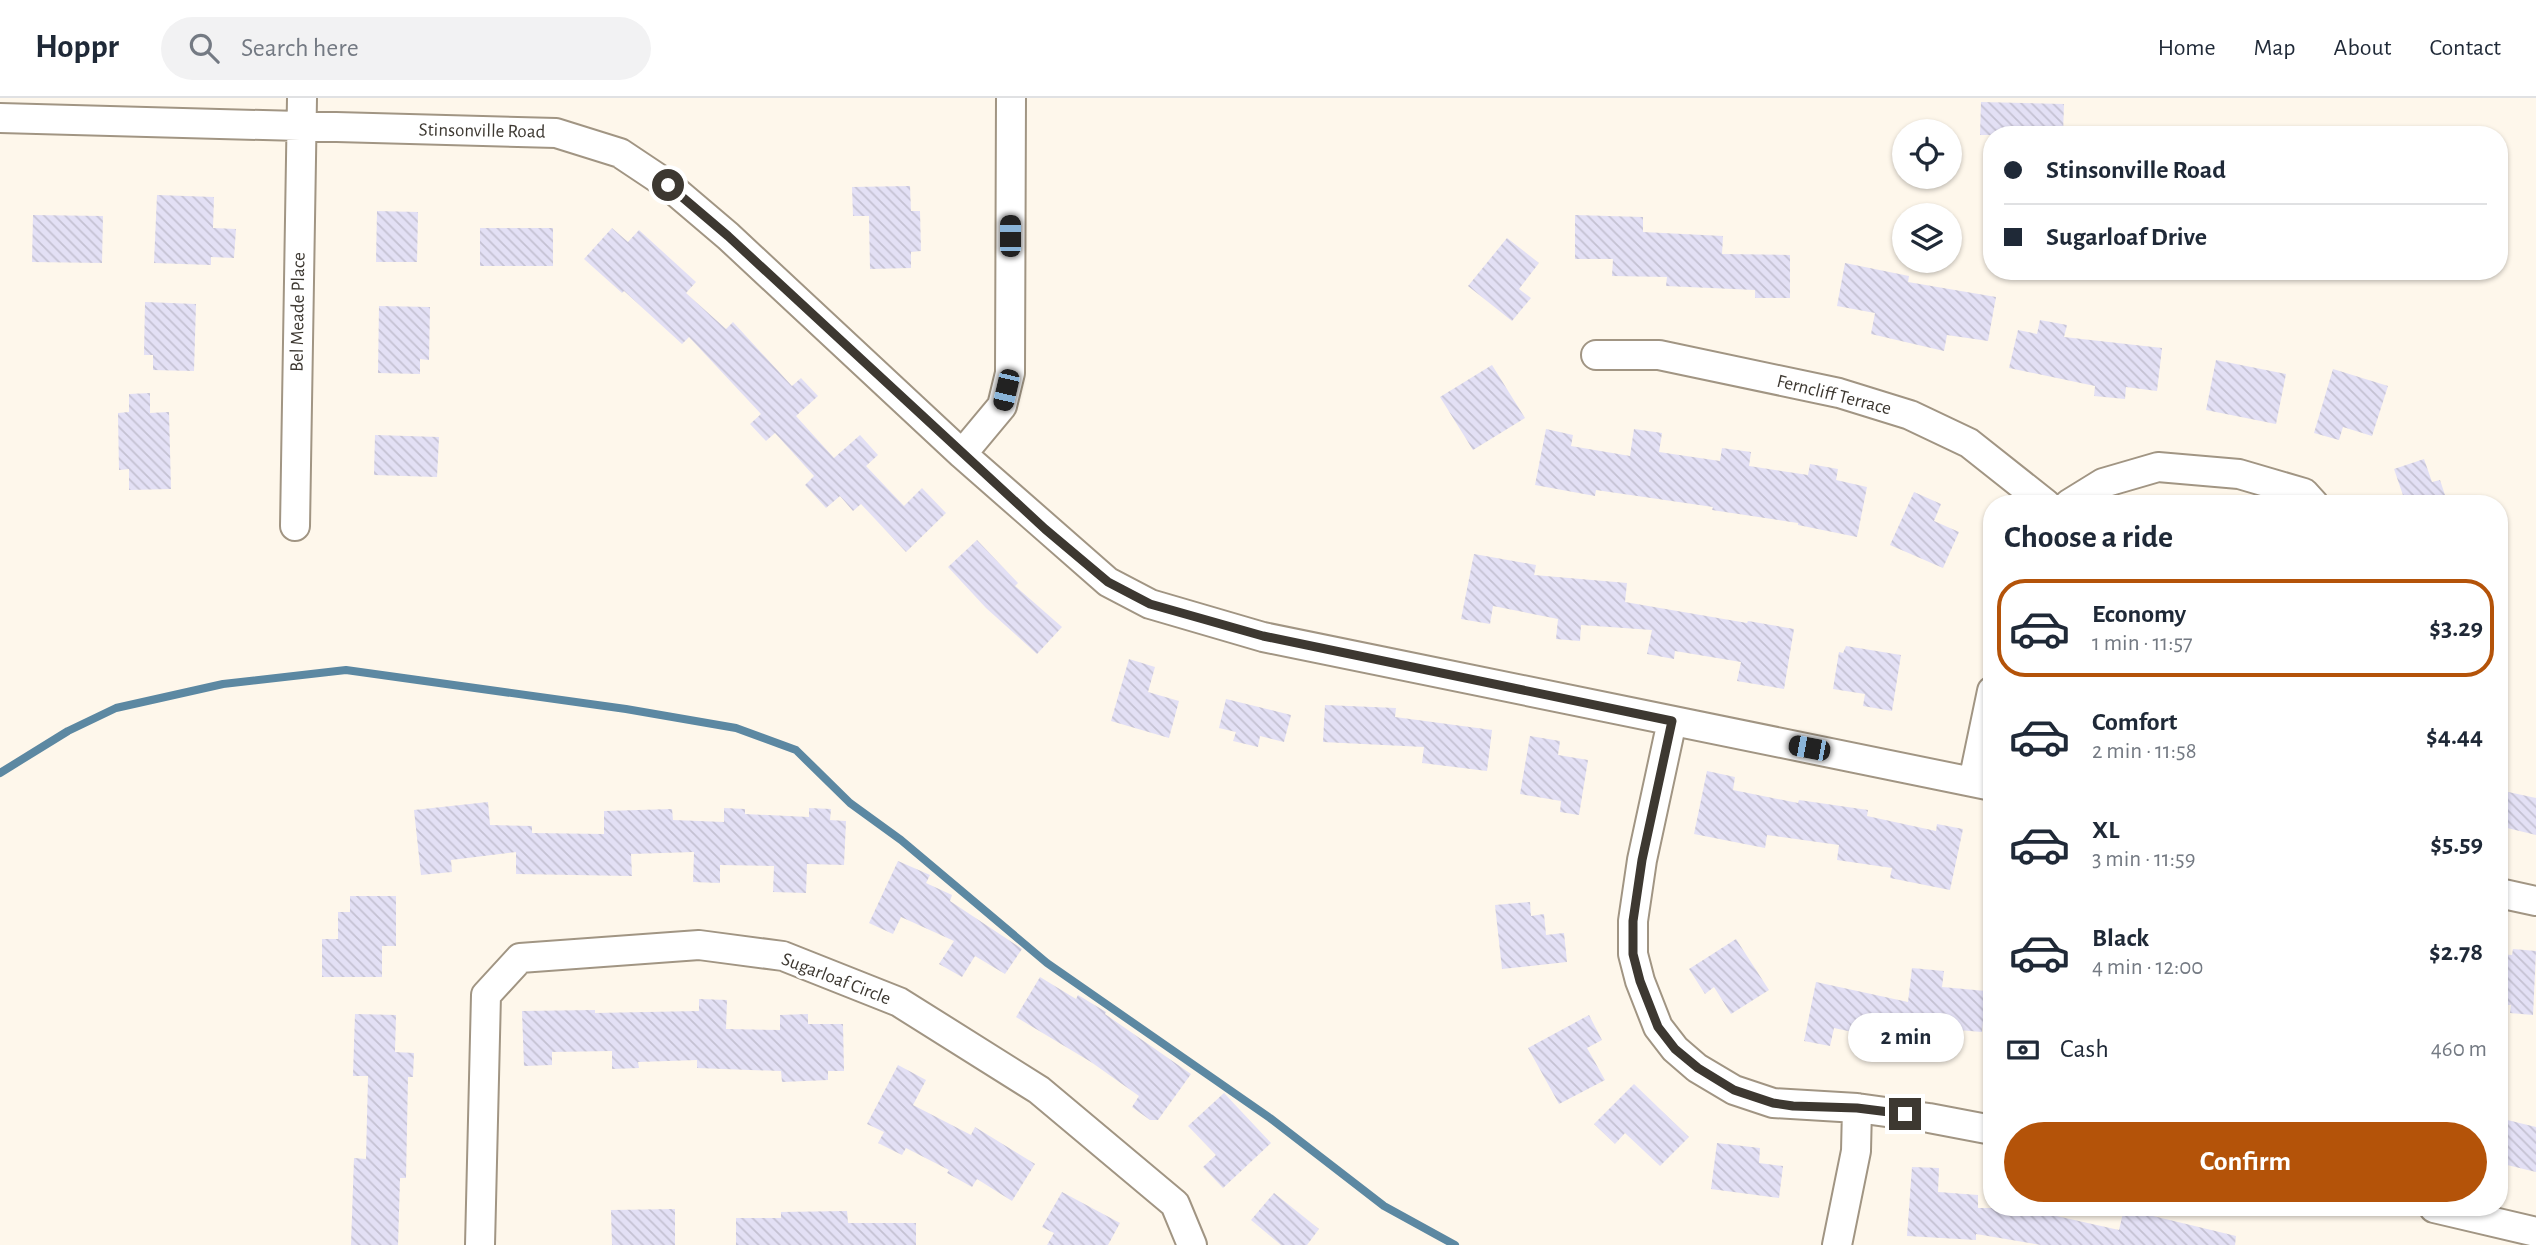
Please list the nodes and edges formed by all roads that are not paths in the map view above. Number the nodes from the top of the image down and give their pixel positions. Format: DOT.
graph roads {
  1 [pos="302,98"];
  2 [pos="1011,98"];
  3 [pos="0,118"];
  4 [pos="301,127"];
  5 [pos="1596,355"];
  6 [pos="962,454"];
  7 [pos="2035,495"];
  8 [pos="2084,495"];
  9 [pos="2305,495"];
  10 [pos="295,526"];
  11 [pos="1672,721"];
  12 [pos="1982,784"];
  13 [pos="2508,895"];
  14 [pos="2536,901"];
  15 [pos="1857,1108"];
  16 [pos="1983,1128"];
  17 [pos="2468,1216"];
  18 [pos="2536,1232"];
  19 [pos="480,1245"];
  20 [pos="1192,1245"];
  21 [pos="1837,1245"];
  1 -- 4 [label="street, Bel Meade Place"];
  2 -- 6 [label="street"];
  3 -- 4 [label="street, Stinsonville Road"];
  4 -- 6 [label="street, Stinsonville Road"];
  4 -- 10 [label="street, Bel Meade Place"];
  5 -- 7 [label="street, Ferncliff Terrace"];
  6 -- 11 [label="street, Stinsonville Road"];
  8 -- 9 [label="street"];
  11 -- 12 [label="street, Stinsonville Road"];
  11 -- 15 [label="street"];
  13 -- 14 [label="street"];
  15 -- 16 [label="street"];
  15 -- 21 [label="street"];
  17 -- 18 [label="street"];
  19 -- 20 [label="street, Sugarloaf Circle"];
}
